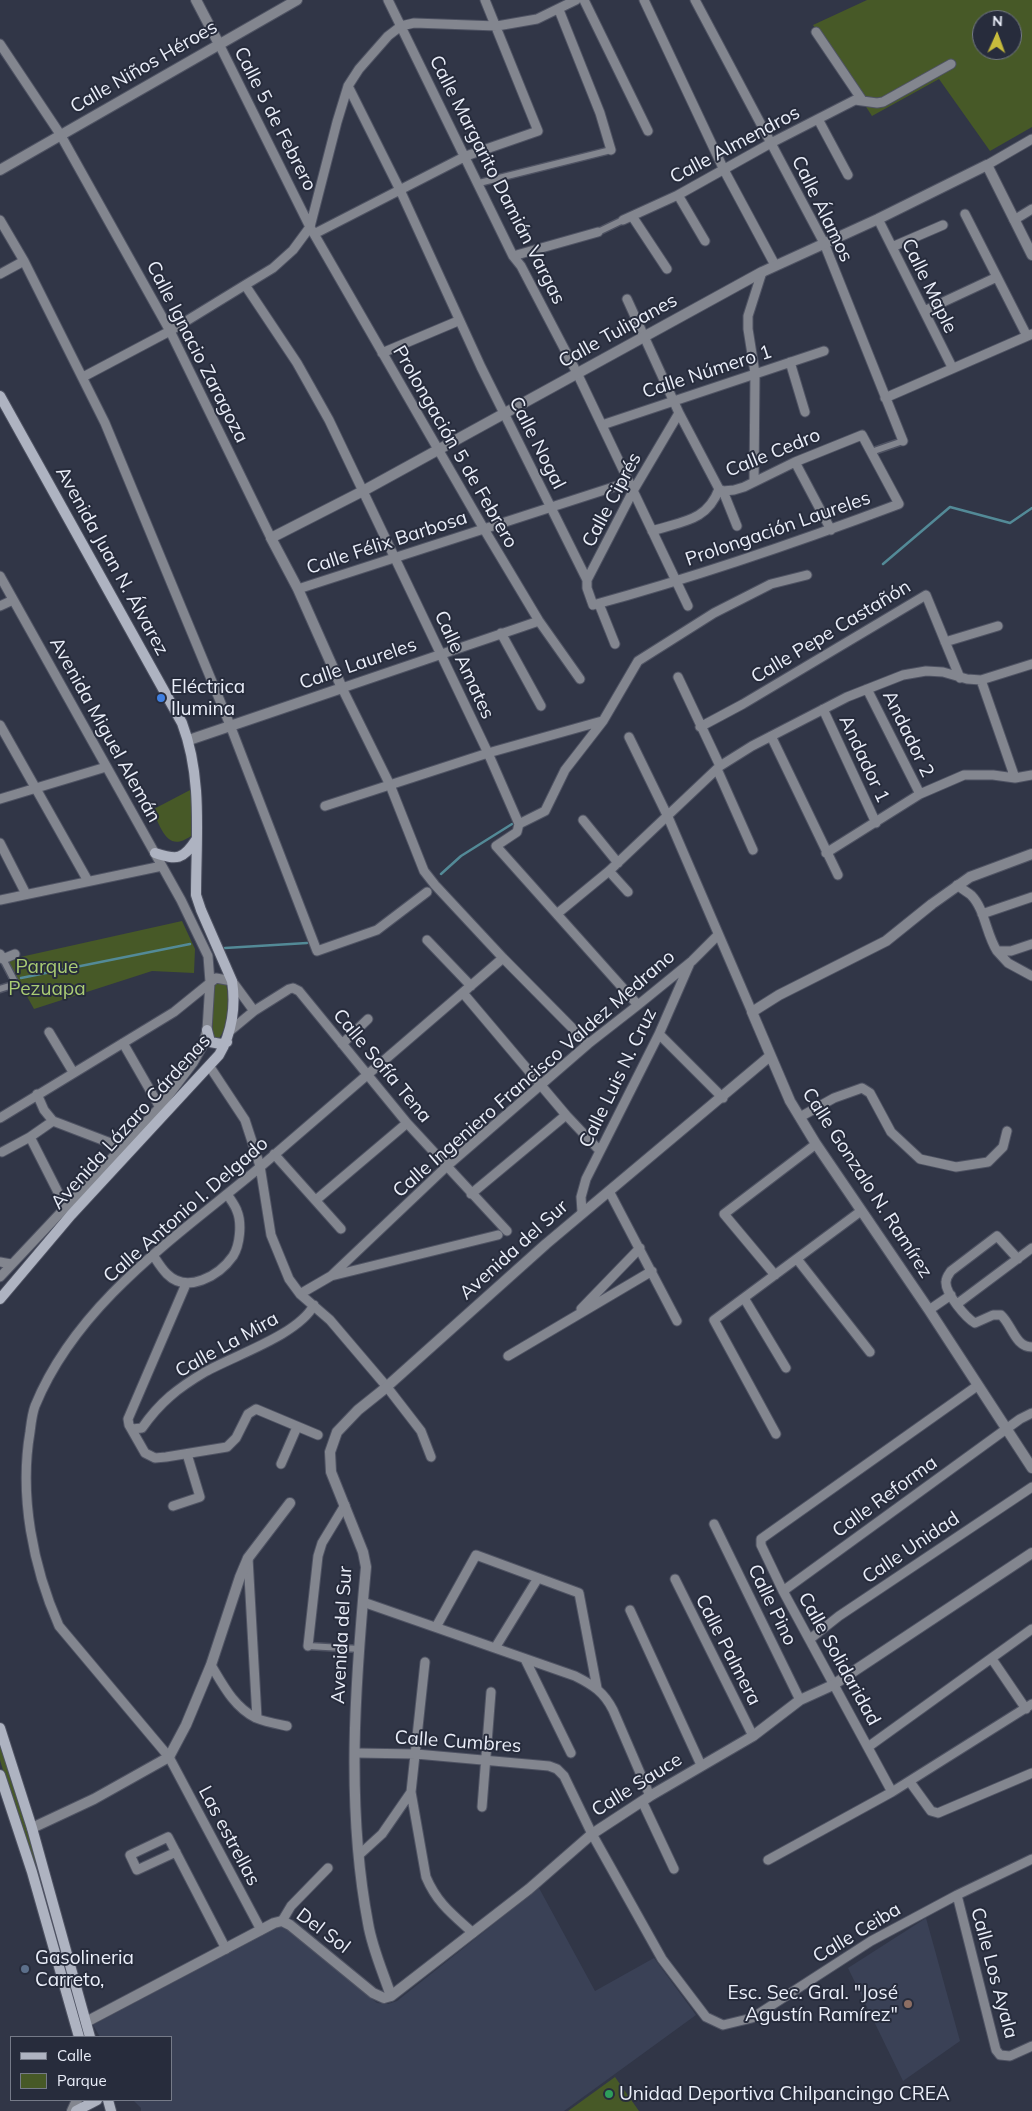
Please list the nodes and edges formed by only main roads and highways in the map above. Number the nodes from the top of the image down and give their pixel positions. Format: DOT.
graph roads {
  1 [pos="0,396"];
  2 [pos="196,840"];
  3 [pos="155,853"];
  4 [pos="196,895"];
  5 [pos="207,1030"];
  6 [pos="227,1042"];
  7 [pos="0,1299"];
  8 [pos="0,1728"];
  9 [pos="0,1775"];
  10 [pos="78,2036"];
  11 [pos="90,2036"];
  12 [pos="91,2101"];
  13 [pos="76,2111"];
  1 -- 2 [label="main road, Avenida Juan N. Álvarez"];
  2 -- 3 [label="main road"];
  2 -- 4 [label="main road, Avenida Juan N. Álvarez"];
  4 -- 6 [label="main road, Avenida Lázaro Cárdenas"];
  5 -- 6 [label="main road"];
  6 -- 7 [label="main road, Avenida Lázaro Cárdenas"];
  8 -- 11 [label="main road"];
  9 -- 10 [label="main road"];
  12 -- 13 [label="main road"];
}
